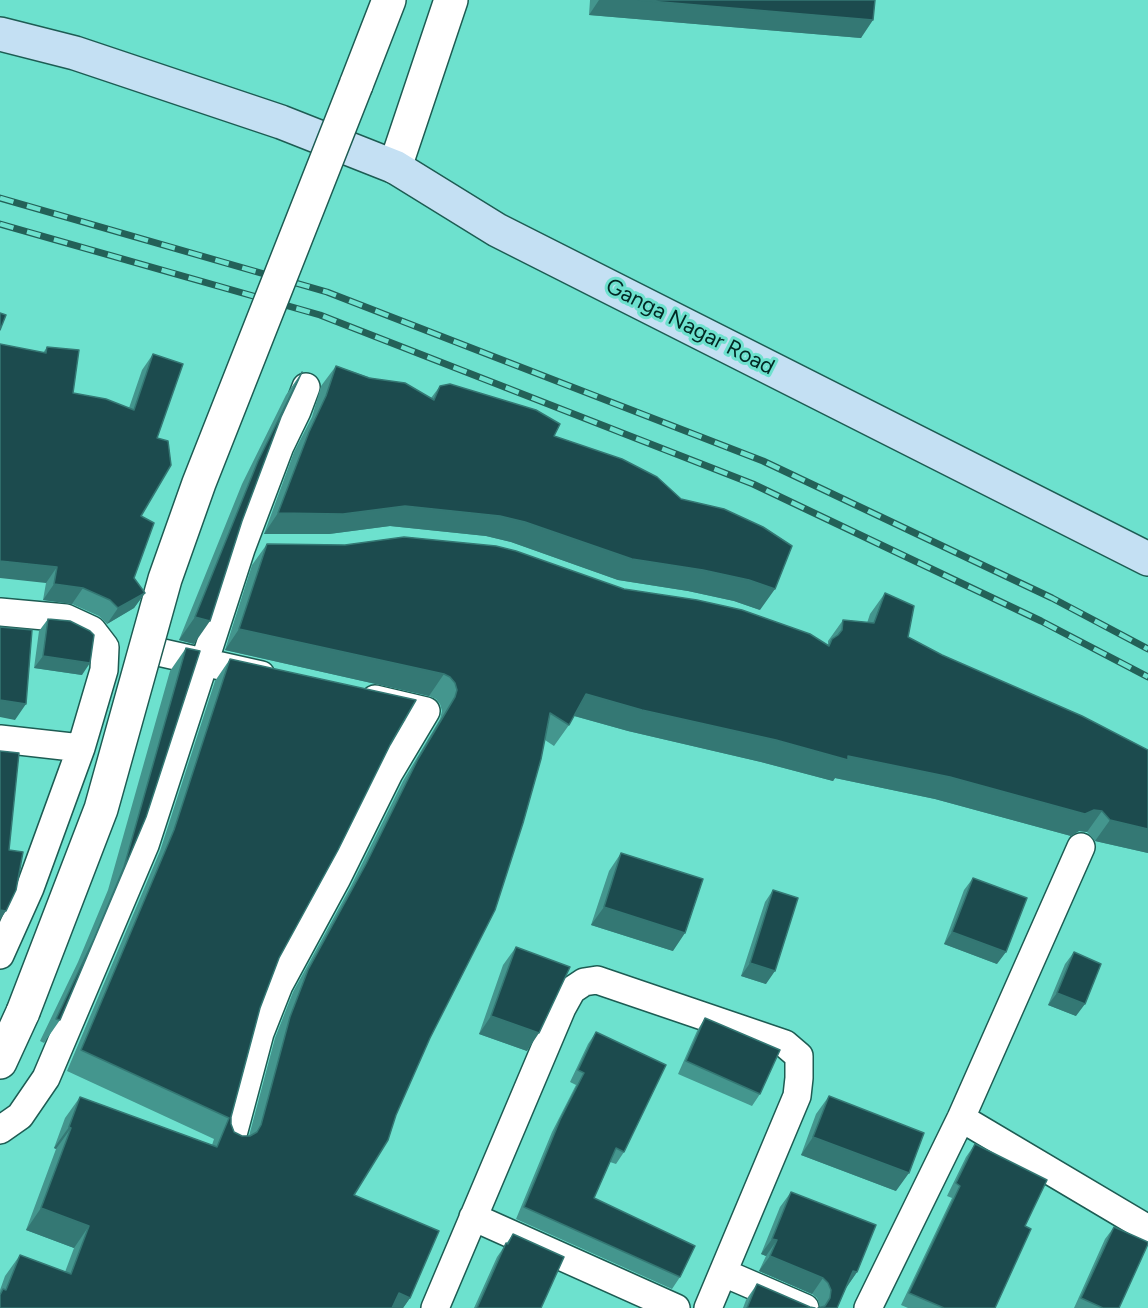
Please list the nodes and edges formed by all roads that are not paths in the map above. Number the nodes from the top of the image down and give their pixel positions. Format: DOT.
graph roads {
  1 [pos="389,0"];
  2 [pos="451,0"];
  3 [pos="0,34"];
  4 [pos="395,167"];
  5 [pos="306,387"];
  6 [pos="1148,558"];
  7 [pos="0,612"];
  8 [pos="145,650"];
  9 [pos="204,662"];
  10 [pos="285,680"];
  11 [pos="356,695"];
  12 [pos="0,739"];
  13 [pos="81,748"];
  14 [pos="1081,847"];
  15 [pos="0,955"];
  16 [pos="0,1062"];
  17 [pos="961,1118"];
  18 [pos="0,1130"];
  19 [pos="231,1142"];
  20 [pos="473,1217"];
  21 [pos="1148,1229"];
  22 [pos="724,1273"];
  23 [pos="435,1308"];
  24 [pos="676,1308"];
  25 [pos="708,1308"];
  26 [pos="805,1308"];
  27 [pos="868,1308"];
  1 -- 8 [label="street, bridge"];
  2 -- 4 [label="street"];
  3 -- 4 [label="main road, Ganga Nagar Road"];
  4 -- 6 [label="main road, Ganga Nagar Road"];
  5 -- 9 [label="street"];
  7 -- 13 [label="street"];
  8 -- 9 [label="street"];
  8 -- 16 [label="street, bridge"];
  9 -- 10 [label="street"];
  9 -- 18 [label="street"];
  11 -- 19 [label="street"];
  12 -- 13 [label="street"];
  13 -- 15 [label="street"];
  14 -- 17 [label="street"];
  17 -- 21 [label="street"];
  17 -- 27 [label="street"];
  20 -- 22 [label="street"];
  20 -- 23 [label="street"];
  20 -- 24 [label="street"];
  22 -- 25 [label="street"];
  22 -- 26 [label="street"];
}
